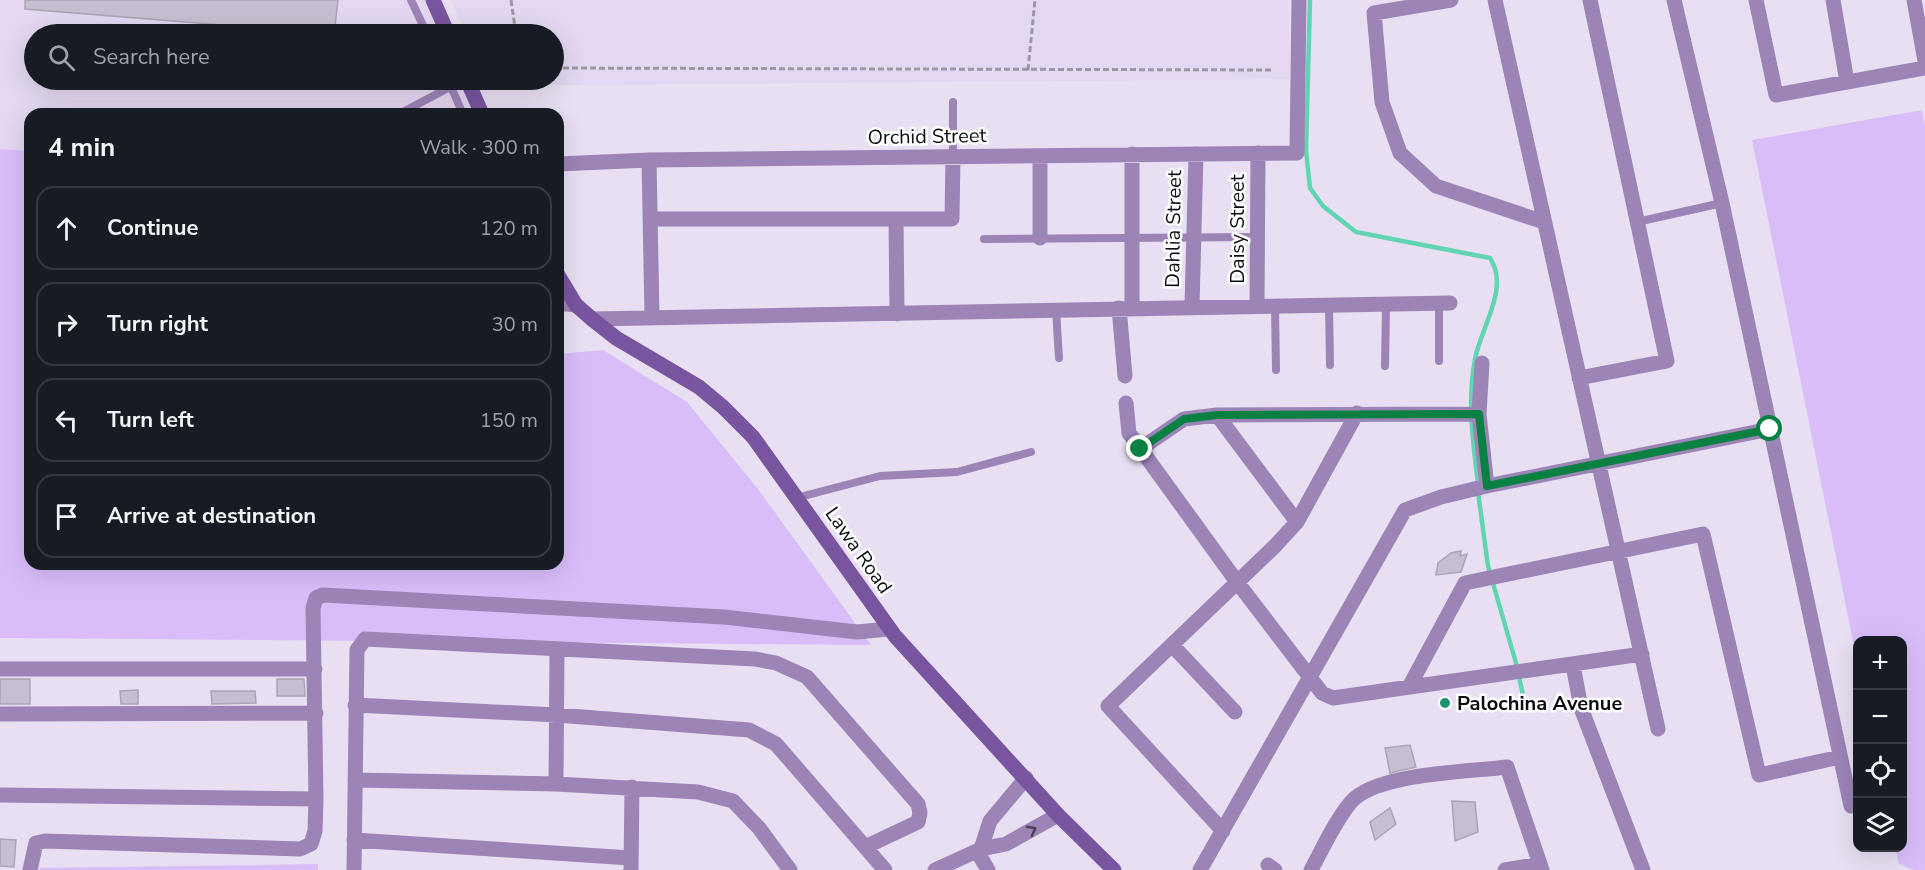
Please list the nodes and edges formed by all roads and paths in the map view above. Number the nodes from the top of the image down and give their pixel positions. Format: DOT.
graph roads {
  1 [pos="411,0"];
  2 [pos="433,0"];
  3 [pos="511,0"];
  4 [pos="1035,0"];
  5 [pos="1299,0"];
  6 [pos="1451,0"];
  7 [pos="1495,0"];
  8 [pos="1590,0"];
  9 [pos="1674,0"];
  10 [pos="1756,0"];
  11 [pos="1833,0"];
  12 [pos="1914,0"];
  13 [pos="422,24"];
  14 [pos="444,24"];
  15 [pos="515,24"];
  16 [pos="1925,62"];
  17 [pos="564,68"];
  18 [pos="1925,69"];
  19 [pos="1028,70"];
  20 [pos="1273,70"];
  21 [pos="1847,82"];
  22 [pos="438,90"];
  23 [pos="453,90"];
  24 [pos="471,90"];
  25 [pos="953,102"];
  26 [pos="409,108"];
  27 [pos="460,108"];
  28 [pos="479,108"];
  29 [pos="1258,153"];
  30 [pos="1132,154"];
  31 [pos="1196,154"];
  32 [pos="953,156"];
  33 [pos="1040,156"];
  34 [pos="649,160"];
  35 [pos="564,164"];
  36 [pos="1722,203"];
  37 [pos="651,219"];
  38 [pos="896,219"];
  39 [pos="1544,222"];
  40 [pos="1637,222"];
  41 [pos="1132,237"];
  42 [pos="1258,237"];
  43 [pos="1040,238"];
  44 [pos="1193,238"];
  45 [pos="984,239"];
  46 [pos="564,285"];
  47 [pos="1444,303"];
  48 [pos="564,304"];
  49 [pos="576,305"];
  50 [pos="1329,305"];
  51 [pos="1386,305"];
  52 [pos="1192,306"];
  53 [pos="1257,306"];
  54 [pos="1275,306"];
  55 [pos="1126,308"];
  56 [pos="1056,310"];
  57 [pos="897,314"];
  58 [pos="652,317"];
  59 [pos="592,319"];
  60 [pos="1059,358"];
  61 [pos="1439,362"];
  62 [pos="1482,363"];
  63 [pos="1330,365"];
  64 [pos="1385,366"];
  65 [pos="1276,369"];
  66 [pos="1125,376"];
  67 [pos="1579,378"];
  68 [pos="1126,403"];
  69 [pos="1357,413"];
  70 [pos="1479,414"];
  71 [pos="1217,415"];
  72 [pos="1770,429"];
  73 [pos="1140,449"];
  74 [pos="1031,452"];
  75 [pos="1600,465"];
  76 [pos="1487,486"];
  77 [pos="796,498"];
  78 [pos="1297,522"];
  79 [pos="1619,552"];
  80 [pos="1236,582"];
  81 [pos="890,629"];
  82 [pos="1172,645"];
  83 [pos="558,651"];
  84 [pos="1641,654"];
  85 [pos="1573,665"];
  86 [pos="0,669"];
  87 [pos="315,669"];
  88 [pos="1309,678"];
  89 [pos="1409,687"];
  90 [pos="355,705"];
  91 [pos="1236,712"];
  92 [pos="316,713"];
  93 [pos="0,714"];
  94 [pos="557,715"];
  95 [pos="1658,729"];
  96 [pos="1840,757"];
  97 [pos="1026,778"];
  98 [pos="355,780"];
  99 [pos="556,784"];
  100 [pos="632,787"];
  101 [pos="0,795"];
  102 [pos="316,799"];
  103 [pos="1851,806"];
  104 [pos="1058,815"];
  105 [pos="1223,831"];
  106 [pos="354,840"];
  107 [pos="865,847"];
  108 [pos="979,850"];
  109 [pos="631,864"];
  110 [pos="1541,867"];
  111 [pos="30,870"];
  112 [pos="354,870"];
  113 [pos="790,870"];
  114 [pos="885,870"];
  115 [pos="935,870"];
  116 [pos="988,870"];
  117 [pos="1114,870"];
  118 [pos="1200,870"];
  119 [pos="1311,870"];
  120 [pos="1505,870"];
  121 [pos="1643,870"];
  1 -- 13 [label="lane"];
  2 -- 14 [label="main road"];
  3 -- 15 [label="path"];
  4 -- 19 [label="path"];
  5 -- 29 [label="street, Orchid Street"];
  6 -- 39 [label="street"];
  7 -- 39 [label="street"];
  8 -- 40 [label="street"];
  9 -- 36 [label="street"];
  10 -- 21 [label="street"];
  11 -- 21 [label="street"];
  12 -- 16 [label="street"];
  17 -- 19 [label="path"];
  18 -- 21 [label="street"];
  19 -- 20 [label="path"];
  22 -- 26 [label="lane"];
  23 -- 27 [label="lane"];
  24 -- 28 [label="main road"];
  25 -- 32 [label="lane"];
  29 -- 31 [label="street, Orchid Street"];
  29 -- 42 [label="street, Daisy Street"];
  30 -- 31 [label="street, Orchid Street"];
  30 -- 33 [label="street, Orchid Street"];
  30 -- 41 [label="street"];
  31 -- 44 [label="street, Dahlia Street"];
  32 -- 33 [label="street, Orchid Street"];
  32 -- 34 [label="street, Orchid Street"];
  32 -- 38 [label="street"];
  33 -- 43 [label="street"];
  34 -- 35 [label="street, Orchid Street"];
  34 -- 37 [label="street"];
  36 -- 40 [label="lane"];
  36 -- 72 [label="street"];
  37 -- 38 [label="street"];
  37 -- 58 [label="street"];
  38 -- 57 [label="street"];
  39 -- 67 [label="street"];
  40 -- 67 [label="street"];
  41 -- 43 [label="lane"];
  41 -- 44 [label="lane"];
  41 -- 55 [label="street"];
  42 -- 44 [label="lane"];
  42 -- 53 [label="street, Daisy Street"];
  43 -- 45 [label="lane"];
  44 -- 52 [label="street, Dahlia Street"];
  46 -- 49 [label="main road, Lawa Road"];
  47 -- 51 [label="street"];
  47 -- 61 [label="lane"];
  48 -- 49 [label="street"];
  49 -- 59 [label="main road, Lawa Road"];
  50 -- 51 [label="street"];
  50 -- 54 [label="street"];
  50 -- 63 [label="lane"];
  51 -- 64 [label="lane"];
  52 -- 53 [label="street"];
  52 -- 55 [label="street"];
  53 -- 54 [label="street"];
  54 -- 65 [label="lane"];
  55 -- 56 [label="street"];
  55 -- 66 [label="street"];
  56 -- 57 [label="street"];
  56 -- 60 [label="lane"];
  57 -- 58 [label="street"];
  58 -- 59 [label="street"];
  59 -- 77 [label="main road, Lawa Road"];
  62 -- 70 [label="street"];
  67 -- 75 [label="street"];
  68 -- 73 [label="street"];
  69 -- 70 [label="street"];
  69 -- 71 [label="street"];
  69 -- 78 [label="street"];
  70 -- 76 [label="street"];
  71 -- 73 [label="street"];
  71 -- 78 [label="street"];
  72 -- 75 [label="street"];
  72 -- 96 [label="street"];
  73 -- 80 [label="street"];
  74 -- 77 [label="lane"];
  75 -- 76 [label="street"];
  75 -- 79 [label="street"];
  76 -- 88 [label="street"];
  77 -- 81 [label="main road, Lawa Road"];
  78 -- 80 [label="street"];
  79 -- 84 [label="street"];
  79 -- 89 [label="street"];
  79 -- 96 [label="street"];
  80 -- 82 [label="street"];
  80 -- 88 [label="street"];
  81 -- 87 [label="street"];
  81 -- 97 [label="main road, Lawa Road"];
  82 -- 91 [label="street"];
  82 -- 105 [label="street"];
  83 -- 90 [label="street"];
  83 -- 94 [label="street"];
  83 -- 107 [label="street"];
  84 -- 85 [label="street"];
  84 -- 95 [label="street"];
  85 -- 89 [label="street"];
  85 -- 121 [label="street"];
  86 -- 87 [label="street"];
  87 -- 92 [label="street"];
  88 -- 89 [label="street"];
  88 -- 105 [label="street"];
  90 -- 94 [label="street"];
  90 -- 98 [label="street"];
  92 -- 93 [label="street"];
  92 -- 102 [label="street"];
  94 -- 99 [label="street"];
  94 -- 107 [label="street"];
  96 -- 103 [label="street"];
  97 -- 104 [label="main road, Lawa Road"];
  97 -- 108 [label="street"];
  98 -- 99 [label="street"];
  98 -- 106 [label="street"];
  99 -- 100 [label="street"];
  100 -- 109 [label="street"];
  100 -- 113 [label="street"];
  101 -- 102 [label="street"];
  102 -- 111 [label="street"];
  108 -- 104 [label="street, one-way"];
  104 -- 117 [label="main road, Lawa Road"];
  105 -- 118 [label="street"];
  106 -- 109 [label="street"];
  106 -- 112 [label="street"];
  107 -- 114 [label="street"];
  108 -- 115 [label="street"];
  108 -- 116 [label="street"];
  110 -- 119 [label="street"];
  110 -- 120 [label="street"];
}
